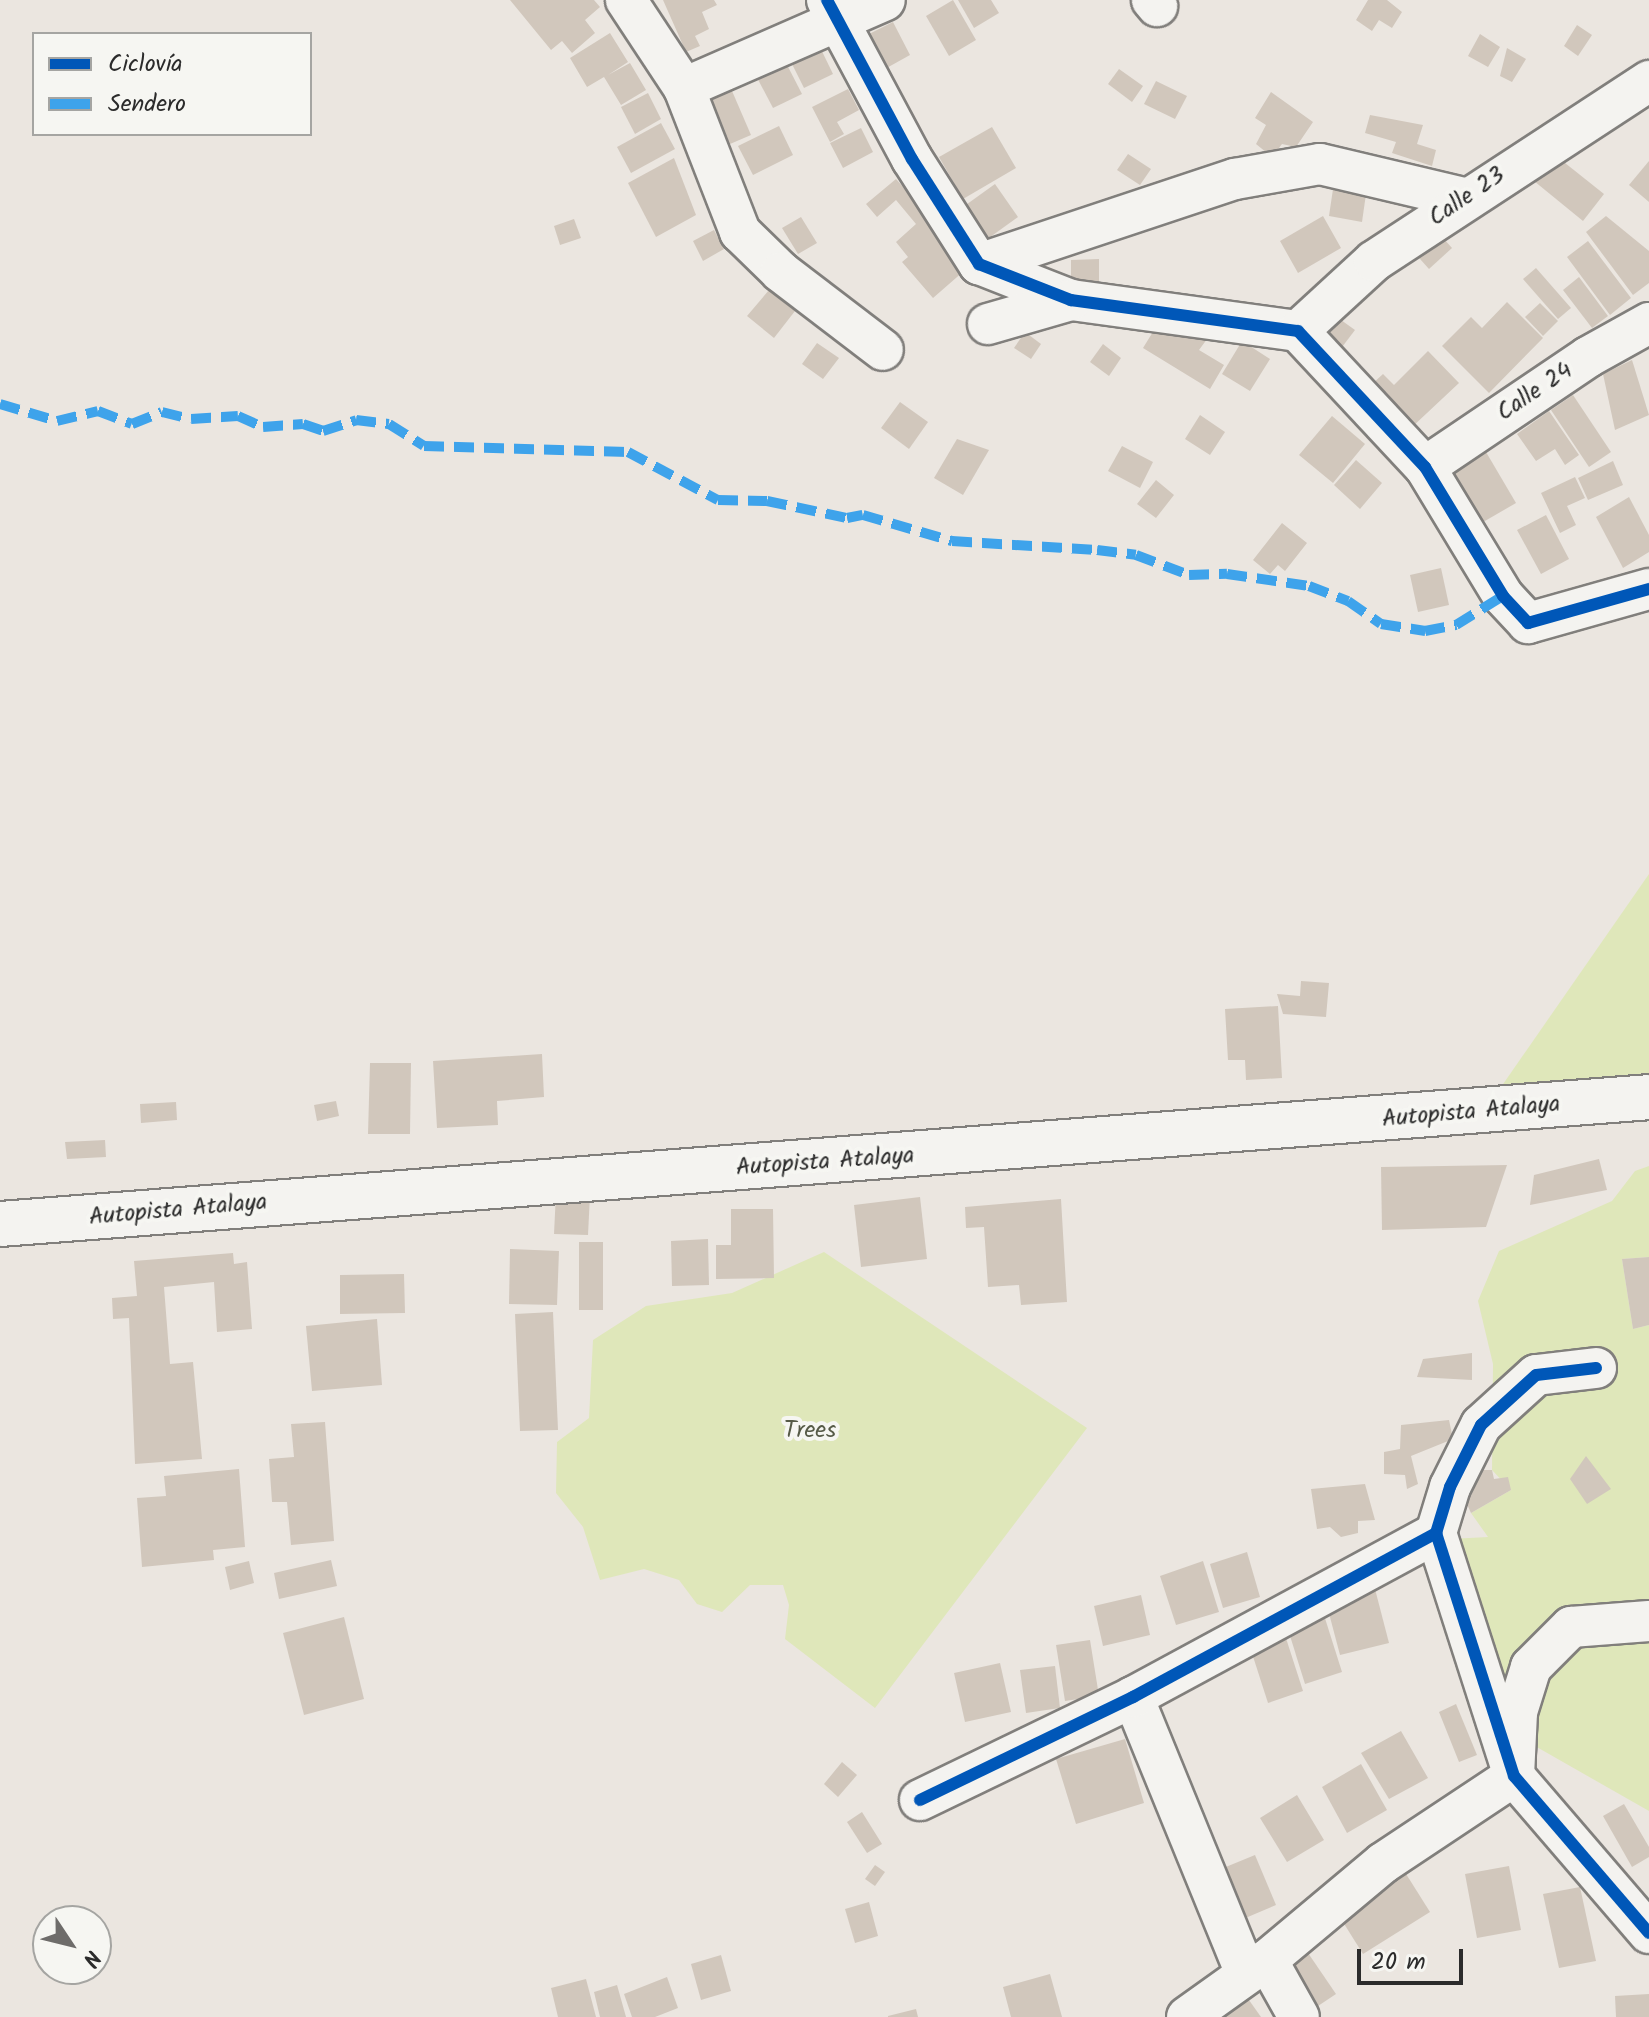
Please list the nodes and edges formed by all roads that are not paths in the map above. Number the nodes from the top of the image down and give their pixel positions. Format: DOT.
graph roads {
  1 [pos="626,0"];
  2 [pos="885,0"];
  3 [pos="832,10"];
  4 [pos="1649,81"];
  5 [pos="684,88"];
  6 [pos="1464,198"];
  7 [pos="979,264"];
  8 [pos="1071,300"];
  9 [pos="1649,323"];
  10 [pos="988,324"];
  11 [pos="1298,331"];
  12 [pos="883,350"];
  13 [pos="1425,467"];
  14 [pos="1649,589"];
  15 [pos="1649,1097"];
  16 [pos="0,1224"];
  17 [pos="1596,1368"];
  18 [pos="1436,1533"];
  19 [pos="1649,1621"];
  20 [pos="1133,1697"];
  21 [pos="1514,1776"];
  22 [pos="920,1800"];
  23 [pos="1649,1933"];
  24 [pos="1256,1966"];
  25 [pos="1187,2017"];
  26 [pos="1299,2017"];
  1 -- 5 [label="street"];
  2 -- 3 [label="street"];
  3 -- 5 [label="street"];
  3 -- 7 [label="street"];
  4 -- 6 [label="street, Calle 23"];
  5 -- 12 [label="street"];
  6 -- 7 [label="street"];
  6 -- 11 [label="street, Calle 23"];
  7 -- 8 [label="street"];
  8 -- 10 [label="street"];
  8 -- 11 [label="street"];
  9 -- 13 [label="street, Calle 24"];
  11 -- 13 [label="street"];
  13 -- 14 [label="street"];
  15 -- 16 [label="main road, Autopista Atalaya"];
  17 -- 18 [label="street"];
  18 -- 20 [label="street"];
  18 -- 21 [label="street"];
  19 -- 21 [label="street"];
  20 -- 22 [label="street"];
  20 -- 24 [label="street"];
  21 -- 23 [label="street"];
  21 -- 24 [label="street"];
  24 -- 25 [label="street"];
  24 -- 26 [label="street"];
}
